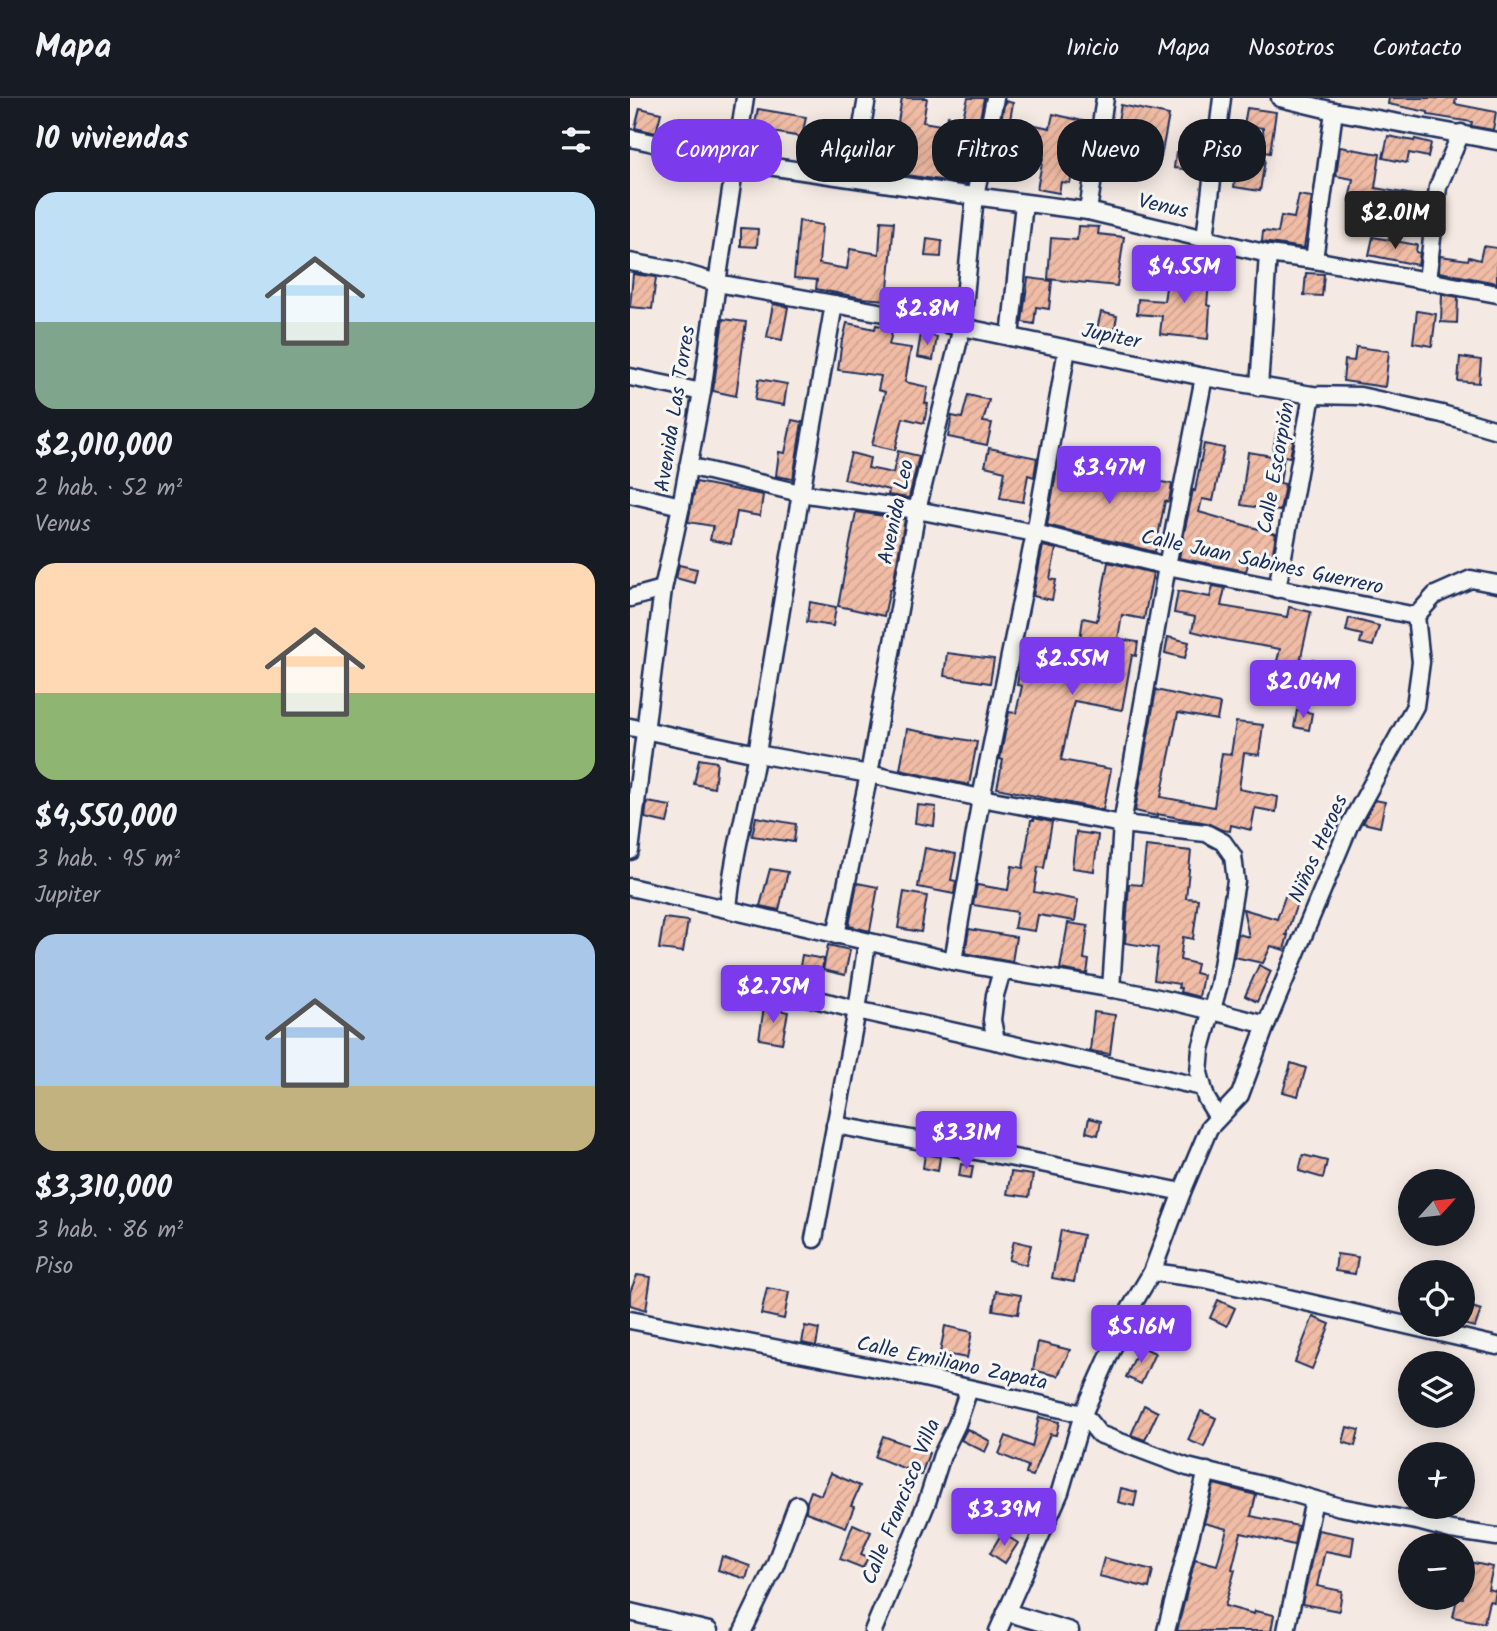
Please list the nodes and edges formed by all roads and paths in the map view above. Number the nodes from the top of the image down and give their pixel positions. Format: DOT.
graph roads {
  1 [pos="745,98"];
  2 [pos="867,98"];
  3 [pos="995,98"];
  4 [pos="1105,98"];
  5 [pos="1222,98"];
  6 [pos="1280,98"];
  7 [pos="1334,111"];
  8 [pos="741,119"];
  9 [pos="863,119"];
  10 [pos="1461,133"];
  11 [pos="630,138"];
  12 [pos="1497,141"];
  13 [pos="651,143"];
  14 [pos="731,182"];
  15 [pos="880,182"];
  16 [pos="975,196"];
  17 [pos="1024,203"];
  18 [pos="1088,211"];
  19 [pos="1205,238"];
  20 [pos="1268,254"];
  21 [pos="1314,260"];
  22 [pos="630,262"];
  23 [pos="1427,281"];
  24 [pos="717,283"];
  25 [pos="1497,294"];
  26 [pos="834,304"];
  27 [pos="962,327"];
  28 [pos="1010,337"];
  29 [pos="1067,349"];
  30 [pos="630,377"];
  31 [pos="1204,377"];
  32 [pos="1259,387"];
  33 [pos="702,392"];
  34 [pos="1312,395"];
  35 [pos="1497,430"];
  36 [pos="688,466"];
  37 [pos="800,493"];
  38 [pos="630,494"];
  39 [pos="681,506"];
  40 [pos="917,510"];
  41 [pos="1035,533"];
  42 [pos="1167,566"];
  43 [pos="1497,584"];
  44 [pos="663,589"];
  45 [pos="1277,589"];
  46 [pos="630,598"];
  47 [pos="1416,616"];
  48 [pos="638,729"];
  49 [pos="757,754"];
  50 [pos="869,774"];
  51 [pos="981,798"];
  52 [pos="1122,824"];
  53 [pos="630,851"];
  54 [pos="630,887"];
  55 [pos="729,909"];
  56 [pos="836,935"];
  57 [pos="867,942"];
  58 [pos="954,961"];
  59 [pos="1002,971"];
  60 [pos="762,985"];
  61 [pos="1111,989"];
  62 [pos="857,1010"];
  63 [pos="1212,1011"];
  64 [pos="1266,1025"];
  65 [pos="996,1041"];
  66 [pos="1202,1087"];
  67 [pos="1218,1118"];
  68 [pos="835,1125"];
  69 [pos="1182,1192"];
  70 [pos="814,1239"];
  71 [pos="1152,1272"];
  72 [pos="630,1320"];
  73 [pos="1497,1346"];
  74 [pos="969,1389"];
  75 [pos="1083,1414"];
  76 [pos="1207,1471"];
  77 [pos="1314,1500"];
  78 [pos="797,1505"];
  79 [pos="1497,1537"];
  80 [pos="630,1612"];
  81 [pos="1006,1612"];
  82 [pos="709,1631"];
  83 [pos="743,1631"];
  84 [pos="873,1631"];
  85 [pos="998,1631"];
  86 [pos="1070,1631"];
  87 [pos="1166,1631"];
  88 [pos="1286,1631"];
  1 -- 8 [label="street, Avenida Las Torres"];
  2 -- 9 [label="street"];
  3 -- 16 [label="street, Avenida Leo"];
  4 -- 18 [label="street"];
  5 -- 19 [label="street"];
  6 -- 7 [label="street"];
  7 -- 10 [label="street"];
  7 -- 21 [label="street"];
  10 -- 12 [label="street"];
  10 -- 23 [label="street"];
  11 -- 13 [label="street, Venus"];
  14 -- 24 [label="street, Avenida Las Torres"];
  15 -- 16 [label="street, Venus"];
  16 -- 17 [label="street, Venus"];
  16 -- 27 [label="street, Avenida Leo"];
  17 -- 18 [label="street, Venus"];
  17 -- 28 [label="street"];
  18 -- 19 [label="street, Venus"];
  19 -- 20 [label="street, Venus"];
  20 -- 21 [label="street, Venus"];
  20 -- 32 [label="street"];
  21 -- 23 [label="street, Venus"];
  22 -- 24 [label="street, Jupiter"];
  23 -- 25 [label="street, Venus"];
  24 -- 26 [label="street, Jupiter"];
  24 -- 33 [label="street, Avenida Las Torres"];
  26 -- 27 [label="street, Jupiter"];
  26 -- 37 [label="street"];
  27 -- 28 [label="street, Jupiter"];
  27 -- 40 [label="street, Avenida Leo"];
  28 -- 29 [label="street, Jupiter"];
  29 -- 31 [label="street, Jupiter"];
  29 -- 41 [label="street"];
  30 -- 33 [label="street"];
  31 -- 32 [label="street, Jupiter"];
  31 -- 42 [label="street"];
  32 -- 34 [label="street, Jupiter"];
  33 -- 36 [label="street, Avenida Las Torres"];
  34 -- 35 [label="street, Jupiter"];
  34 -- 45 [label="street, Calle Escorpión"];
  36 -- 37 [label="street, Calle Juan Sabines Guerrero"];
  36 -- 39 [label="street, Avenida Las Torres"];
  37 -- 40 [label="street, Calle Juan Sabines Guerrero"];
  37 -- 49 [label="street"];
  38 -- 39 [label="street"];
  39 -- 44 [label="street, Avenida Las Torres"];
  40 -- 41 [label="street, Calle Juan Sabines Guerrero"];
  40 -- 50 [label="street, Avenida Leo"];
  41 -- 42 [label="street, Calle Juan Sabines Guerrero"];
  41 -- 51 [label="street"];
  42 -- 45 [label="street, Calle Juan Sabines Guerrero"];
  42 -- 52 [label="street"];
  43 -- 47 [label="street"];
  44 -- 46 [label="street"];
  44 -- 48 [label="street, Avenida Las Torres"];
  45 -- 47 [label="street, Calle Juan Sabines Guerrero"];
  47 -- 64 [label="street, Niños Heroes"];
  48 -- 49 [label="street"];
  48 -- 53 [label="street, Avenida Las Torres"];
  49 -- 50 [label="street"];
  49 -- 55 [label="street"];
  50 -- 51 [label="street"];
  50 -- 56 [label="street, Avenida Leo"];
  51 -- 52 [label="street"];
  51 -- 58 [label="street"];
  52 -- 61 [label="street"];
  52 -- 63 [label="street"];
  54 -- 55 [label="street"];
  55 -- 56 [label="street"];
  56 -- 57 [label="street"];
  57 -- 58 [label="street"];
  57 -- 62 [label="street"];
  58 -- 59 [label="street"];
  59 -- 61 [label="street"];
  59 -- 65 [label="street"];
  60 -- 62 [label="street"];
  61 -- 63 [label="street"];
  62 -- 65 [label="street"];
  62 -- 68 [label="street"];
  63 -- 64 [label="street"];
  63 -- 66 [label="street"];
  64 -- 67 [label="street, Niños Heroes"];
  65 -- 66 [label="street"];
  66 -- 67 [label="street"];
  67 -- 69 [label="street, Niños Heroes"];
  68 -- 69 [label="street"];
  68 -- 70 [label="street"];
  69 -- 71 [label="street, Niños Heroes"];
  71 -- 73 [label="street"];
  71 -- 75 [label="street, Niños Heroes"];
  72 -- 74 [label="street, Calle Emiliano Zapata"];
  74 -- 75 [label="street, Calle Emiliano Zapata"];
  74 -- 84 [label="street, Calle Francisco Villa"];
  75 -- 76 [label="street"];
  75 -- 81 [label="street, Niños Heroes"];
  76 -- 77 [label="street"];
  76 -- 87 [label="street"];
  77 -- 79 [label="street"];
  77 -- 88 [label="street"];
  78 -- 83 [label="street"];
  80 -- 82 [label="street"];
  81 -- 85 [label="street, Niños Heroes"];
  81 -- 86 [label="street"];
}
